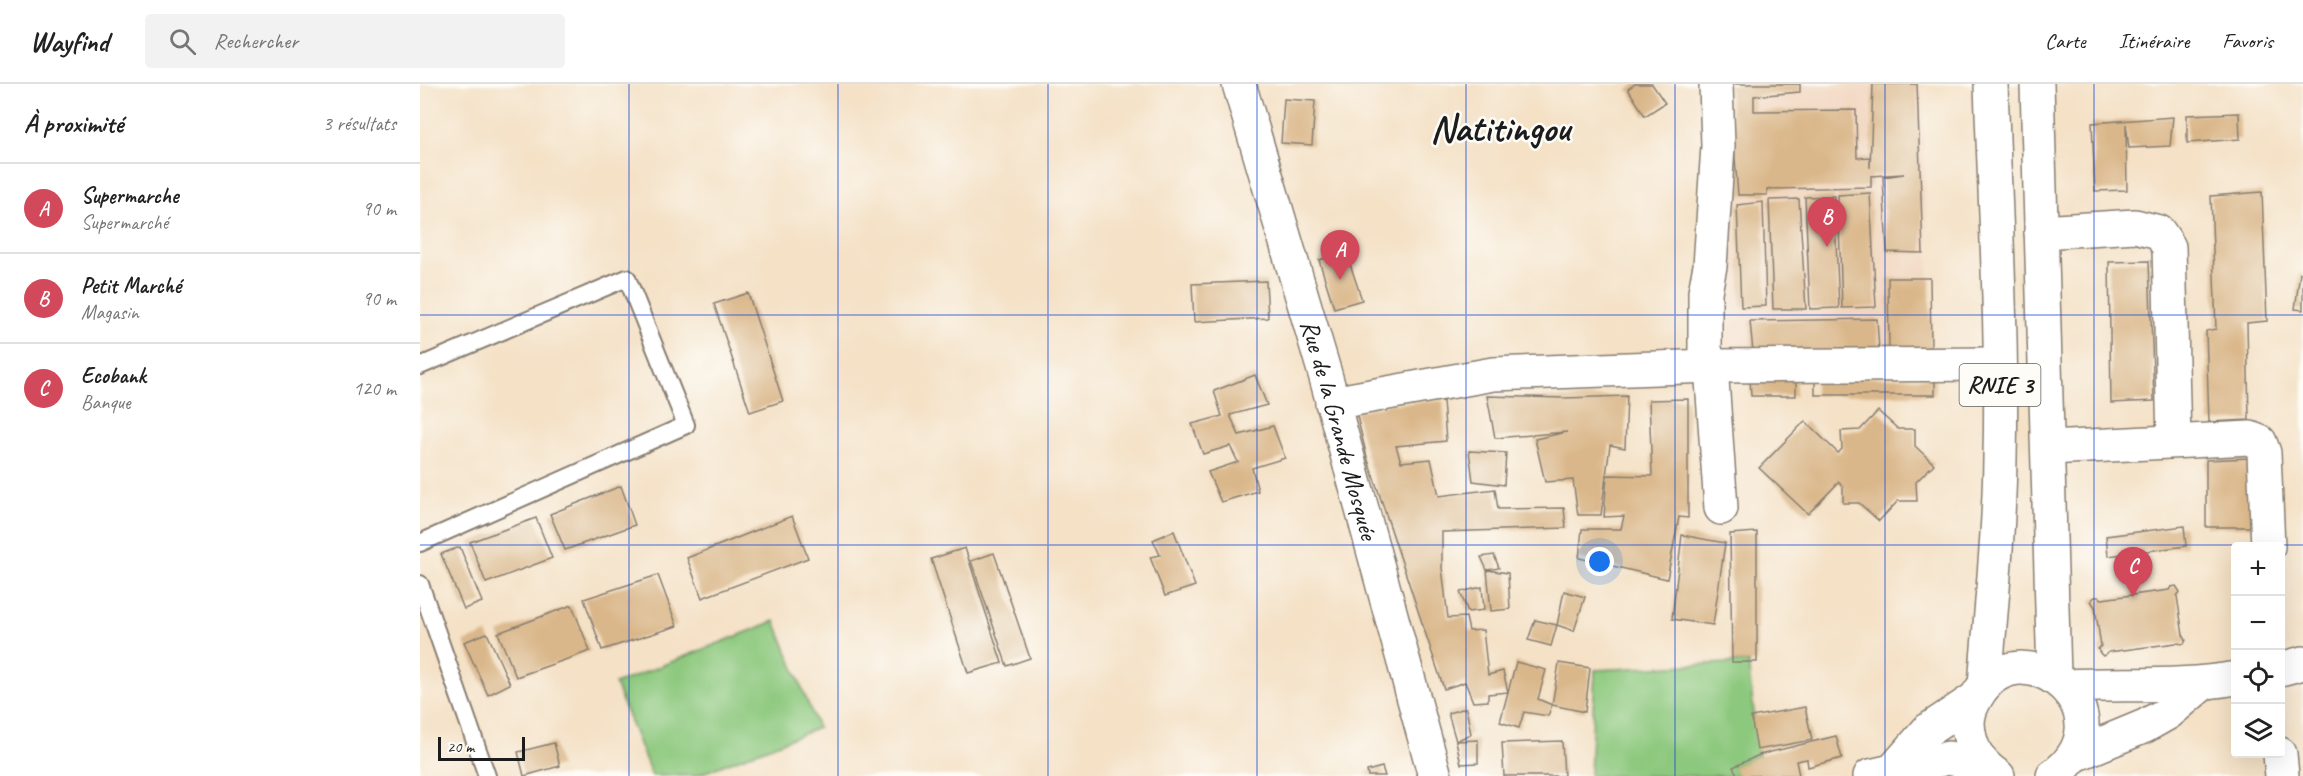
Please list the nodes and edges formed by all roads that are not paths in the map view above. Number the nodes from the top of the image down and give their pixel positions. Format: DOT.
graph roads {
  1 [pos="1239,84"];
  2 [pos="1716,84"];
  3 [pos="1990,84"];
  4 [pos="2037,84"];
  5 [pos="2041,232"];
  6 [pos="2000,364"];
  7 [pos="420,366"];
  8 [pos="1711,366"];
  9 [pos="1332,402"];
  10 [pos="2174,441"];
  11 [pos="2048,448"];
  12 [pos="1721,508"];
  13 [pos="2268,542"];
  14 [pos="420,543"];
  15 [pos="420,584"];
  16 [pos="2303,663"];
  17 [pos="2285,668"];
  18 [pos="2231,679"];
  19 [pos="2060,682"];
  20 [pos="2202,684"];
  21 [pos="1979,693"];
  22 [pos="2280,758"];
  23 [pos="2064,769"];
  24 [pos="1882,772"];
  25 [pos="1990,772"];
  26 [pos="487,776"];
  27 [pos="1435,776"];
  28 [pos="2282,776"];
  1 -- 9 [label="main road, Rue de la Grande Mosquée"];
  2 -- 8 [label="main road"];
  3 -- 6 [label="main road, RNIE 3"];
  4 -- 5 [label="main road, RNIE 3"];
  5 -- 10 [label="main road"];
  5 -- 11 [label="main road, RNIE 3"];
  6 -- 8 [label="main road"];
  6 -- 21 [label="main road, RNIE 3"];
  7 -- 14 [label="lane"];
  8 -- 9 [label="main road"];
  8 -- 12 [label="main road"];
  9 -- 27 [label="main road, Rue de la Grande Mosquée"];
  10 -- 11 [label="main road"];
  10 -- 13 [label="main road"];
  11 -- 19 [label="main road, RNIE 3"];
  15 -- 26 [label="lane"];
  16 -- 17 [label="main road"];
  18 -- 20 [label="main road"];
  19 -- 20 [label="main road"];
  19 -- 21 [label="main road"];
  19 -- 23 [label="main road, RNIE 3"];
  20 -- 23 [label="main road"];
  21 -- 24 [label="main road"];
  21 -- 25 [label="main road, RNIE 3"];
  22 -- 28 [label="main road"];
  24 -- 25 [label="main road"];
}
